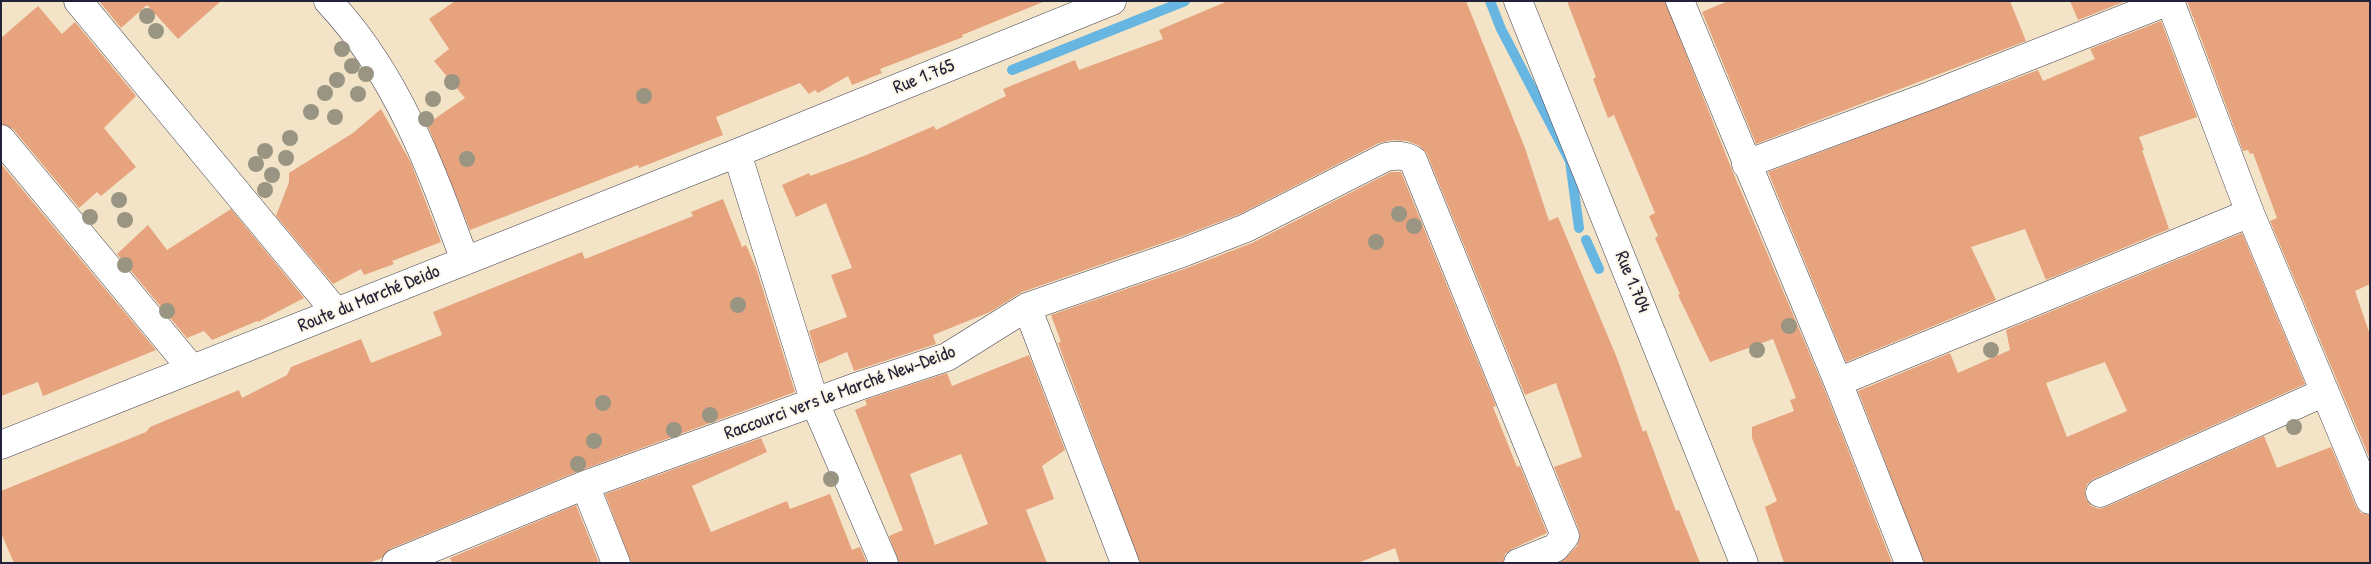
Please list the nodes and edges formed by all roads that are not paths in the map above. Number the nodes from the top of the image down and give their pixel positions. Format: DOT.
graph roads {
  1 [pos="78,1"];
  2 [pos="328,1"];
  3 [pos="1112,1"];
  4 [pos="1518,1"];
  5 [pos="1680,1"];
  6 [pos="2169,1"];
  7 [pos="1,139"];
  8 [pos="736,153"];
  9 [pos="1746,164"];
  10 [pos="2250,213"];
  11 [pos="465,261"];
  12 [pos="1027,307"];
  13 [pos="336,312"];
  14 [pos="192,369"];
  15 [pos="1838,382"];
  16 [pos="2325,392"];
  17 [pos="815,404"];
  18 [pos="1,445"];
  19 [pos="585,485"];
  20 [pos="2100,493"];
  21 [pos="2370,500"];
  22 [pos="432,556"];
  23 [pos="396,563"];
  24 [pos="616,563"];
  25 [pos="884,563"];
  26 [pos="1125,563"];
  27 [pos="1518,563"];
  28 [pos="1744,563"];
  29 [pos="1909,563"];
  1 -- 13 [label="street"];
  2 -- 11 [label="street"];
  3 -- 8 [label="street, Rue 1.765"];
  4 -- 28 [label="street, Rue 1.704"];
  5 -- 9 [label="street"];
  6 -- 9 [label="street"];
  6 -- 10 [label="street"];
  7 -- 14 [label="street"];
  8 -- 11 [label="street, Route du Marché Deido"];
  8 -- 17 [label="street"];
  9 -- 15 [label="street"];
  10 -- 15 [label="street"];
  10 -- 16 [label="street"];
  11 -- 13 [label="street, Route du Marché Deido"];
  12 -- 17 [label="street, Raccourci vers le Marché New-Deido"];
  12 -- 26 [label="street"];
  12 -- 27 [label="street, Raccourci vers le Marché New-Deido"];
  13 -- 14 [label="street, Route du Marché Deido"];
  14 -- 18 [label="street, Route du Marché Deido"];
  15 -- 29 [label="street"];
  16 -- 20 [label="street"];
  16 -- 21 [label="street"];
  17 -- 19 [label="street, Raccourci vers le Marché New-Deido"];
  17 -- 25 [label="street"];
  19 -- 22 [label="street, Raccourci vers le Marché New-Deido"];
  19 -- 24 [label="street"];
  22 -- 23 [label="street, Raccourci vers le Marché New-Deido"];
}
